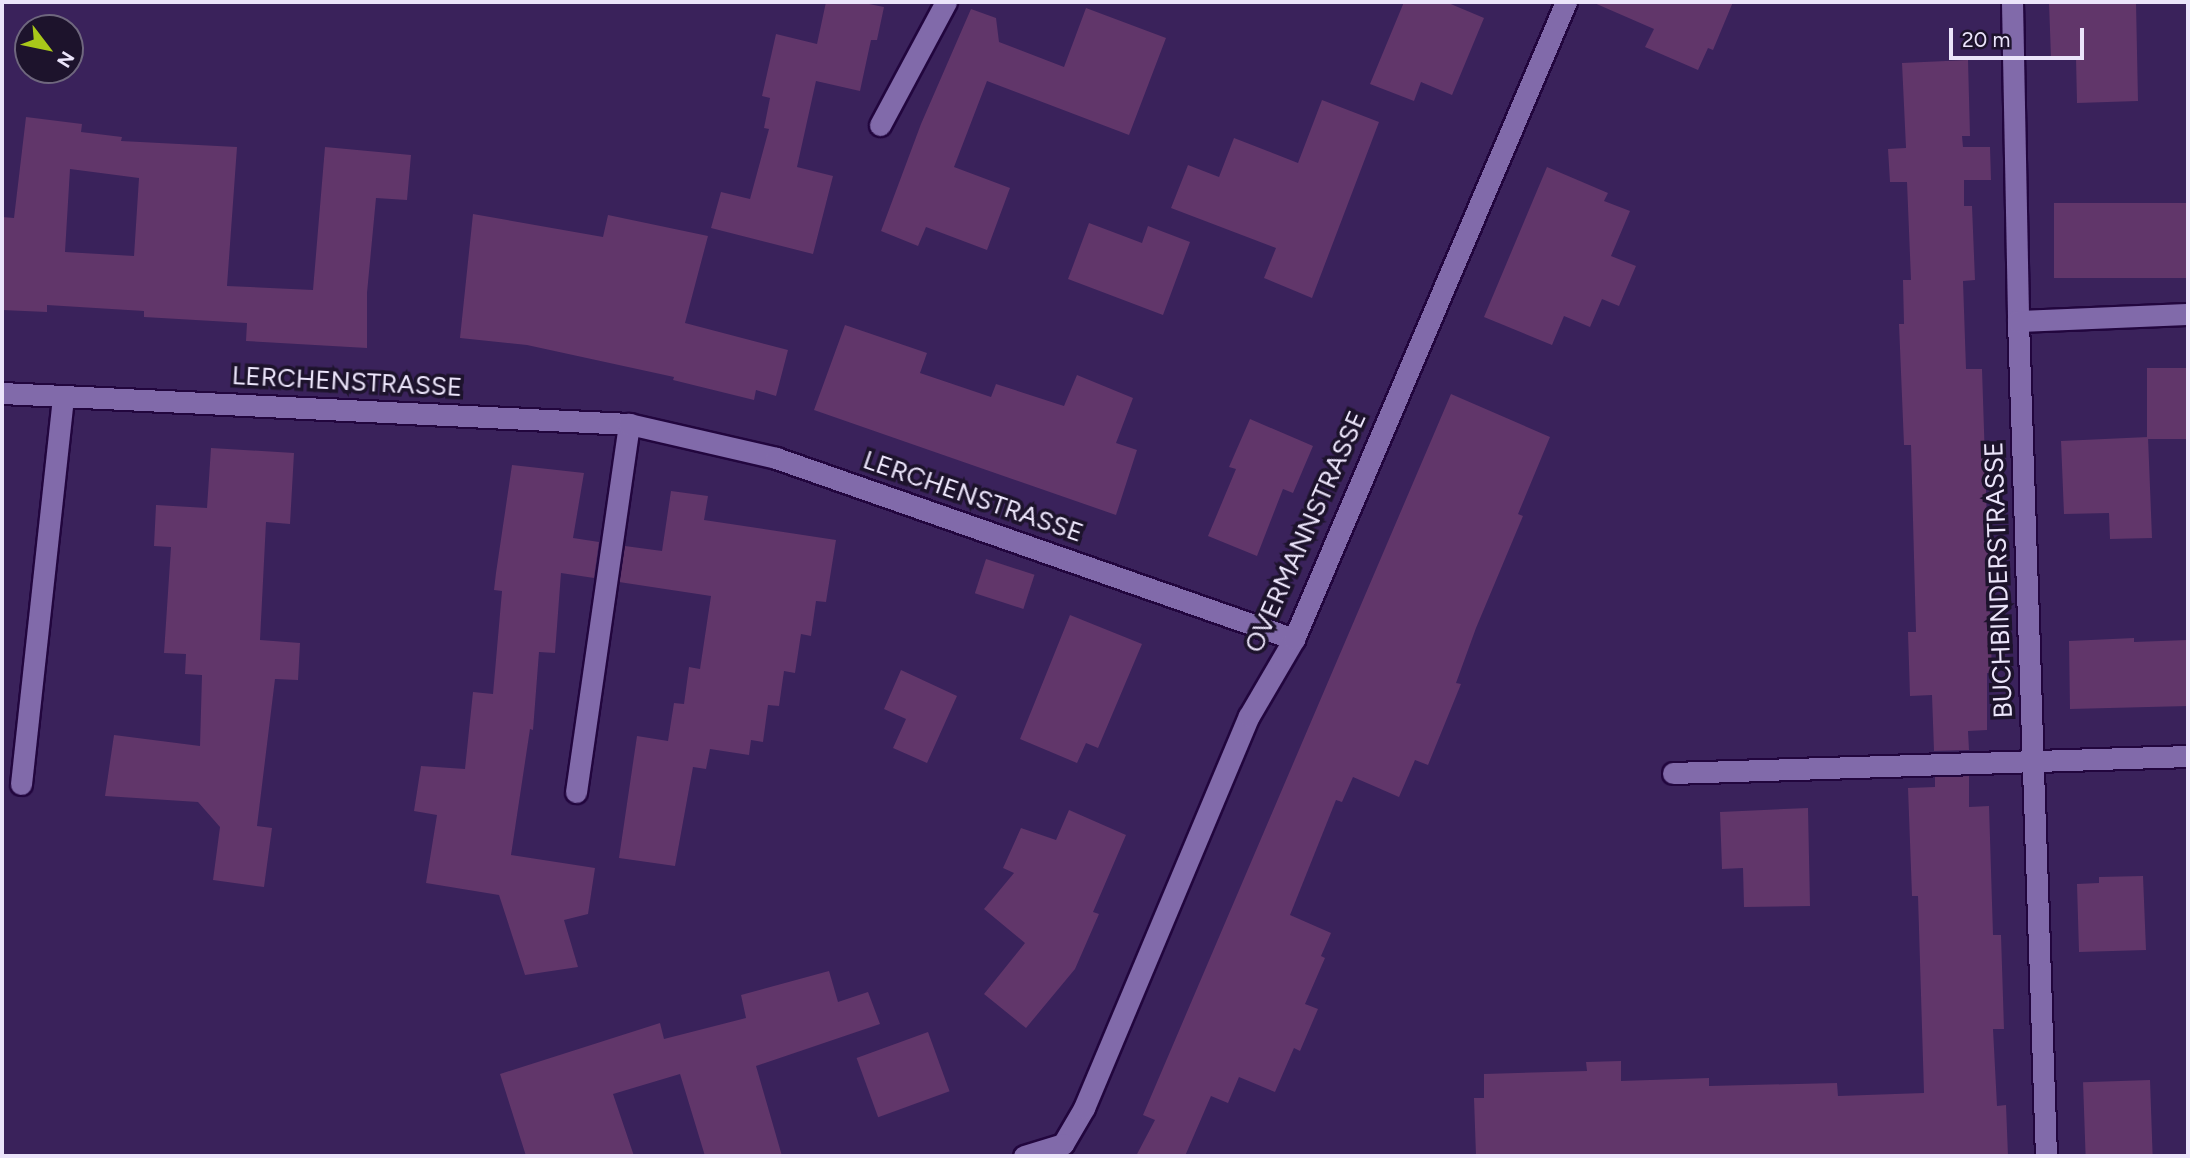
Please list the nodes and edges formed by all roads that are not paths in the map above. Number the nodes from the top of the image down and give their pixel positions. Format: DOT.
graph roads {
  1 [pos="946,2"];
  2 [pos="1566,2"];
  3 [pos="2012,2"];
  4 [pos="880,125"];
  5 [pos="2188,314"];
  6 [pos="2018,321"];
  7 [pos="2,393"];
  8 [pos="62,396"];
  9 [pos="629,424"];
  10 [pos="1294,639"];
  11 [pos="2188,756"];
  12 [pos="2033,762"];
  13 [pos="1673,773"];
  14 [pos="21,785"];
  15 [pos="576,792"];
  16 [pos="1068,1150"];
  17 [pos="1024,1156"];
  18 [pos="2046,1156"];
  1 -- 4 [label="street"];
  2 -- 10 [label="street, OVERMANNSTRASSE"];
  3 -- 6 [label="street, BUCHBINDERSTRASSE"];
  5 -- 6 [label="street"];
  6 -- 12 [label="street, BUCHBINDERSTRASSE"];
  7 -- 8 [label="street, LERCHENSTRASSE"];
  8 -- 9 [label="street, LERCHENSTRASSE"];
  8 -- 14 [label="street"];
  9 -- 10 [label="street, LERCHENSTRASSE"];
  9 -- 15 [label="street"];
  10 -- 16 [label="street, OVERMANNSTRASSE"];
  11 -- 12 [label="street"];
  12 -- 13 [label="street"];
  12 -- 18 [label="street, BUCHBINDERSTRASSE"];
  16 -- 17 [label="street"];
}
